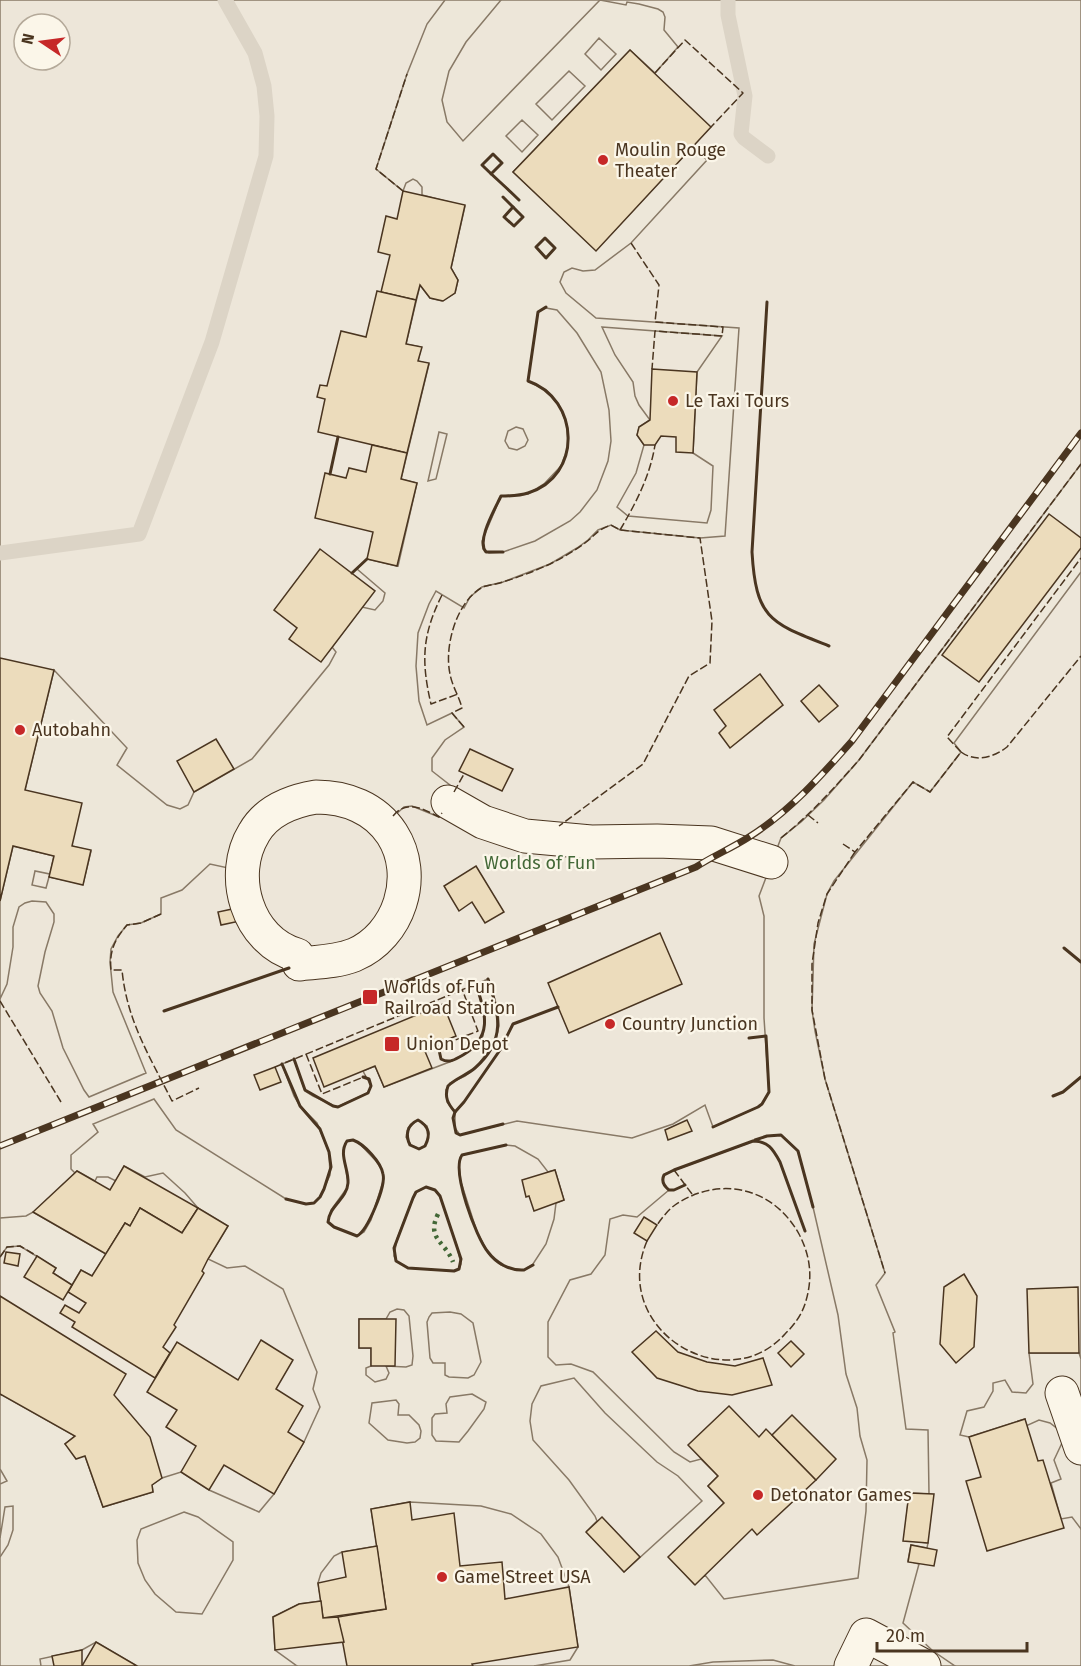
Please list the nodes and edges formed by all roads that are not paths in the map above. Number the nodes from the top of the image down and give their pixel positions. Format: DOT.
graph roads {
  1 [pos="448,802"];
  2 [pos="771,862"];
  3 [pos="262,932"];
  4 [pos="1062,1393"];
  5 [pos="1081,1448"];
  6 [pos="852,1666"];
  7 [pos="924,1666"];
  1 -- 2 [label="street"];
  3 -- 3 [label="street"];
  4 -- 5 [label="street"];
  6 -- 7 [label="street"];
}
